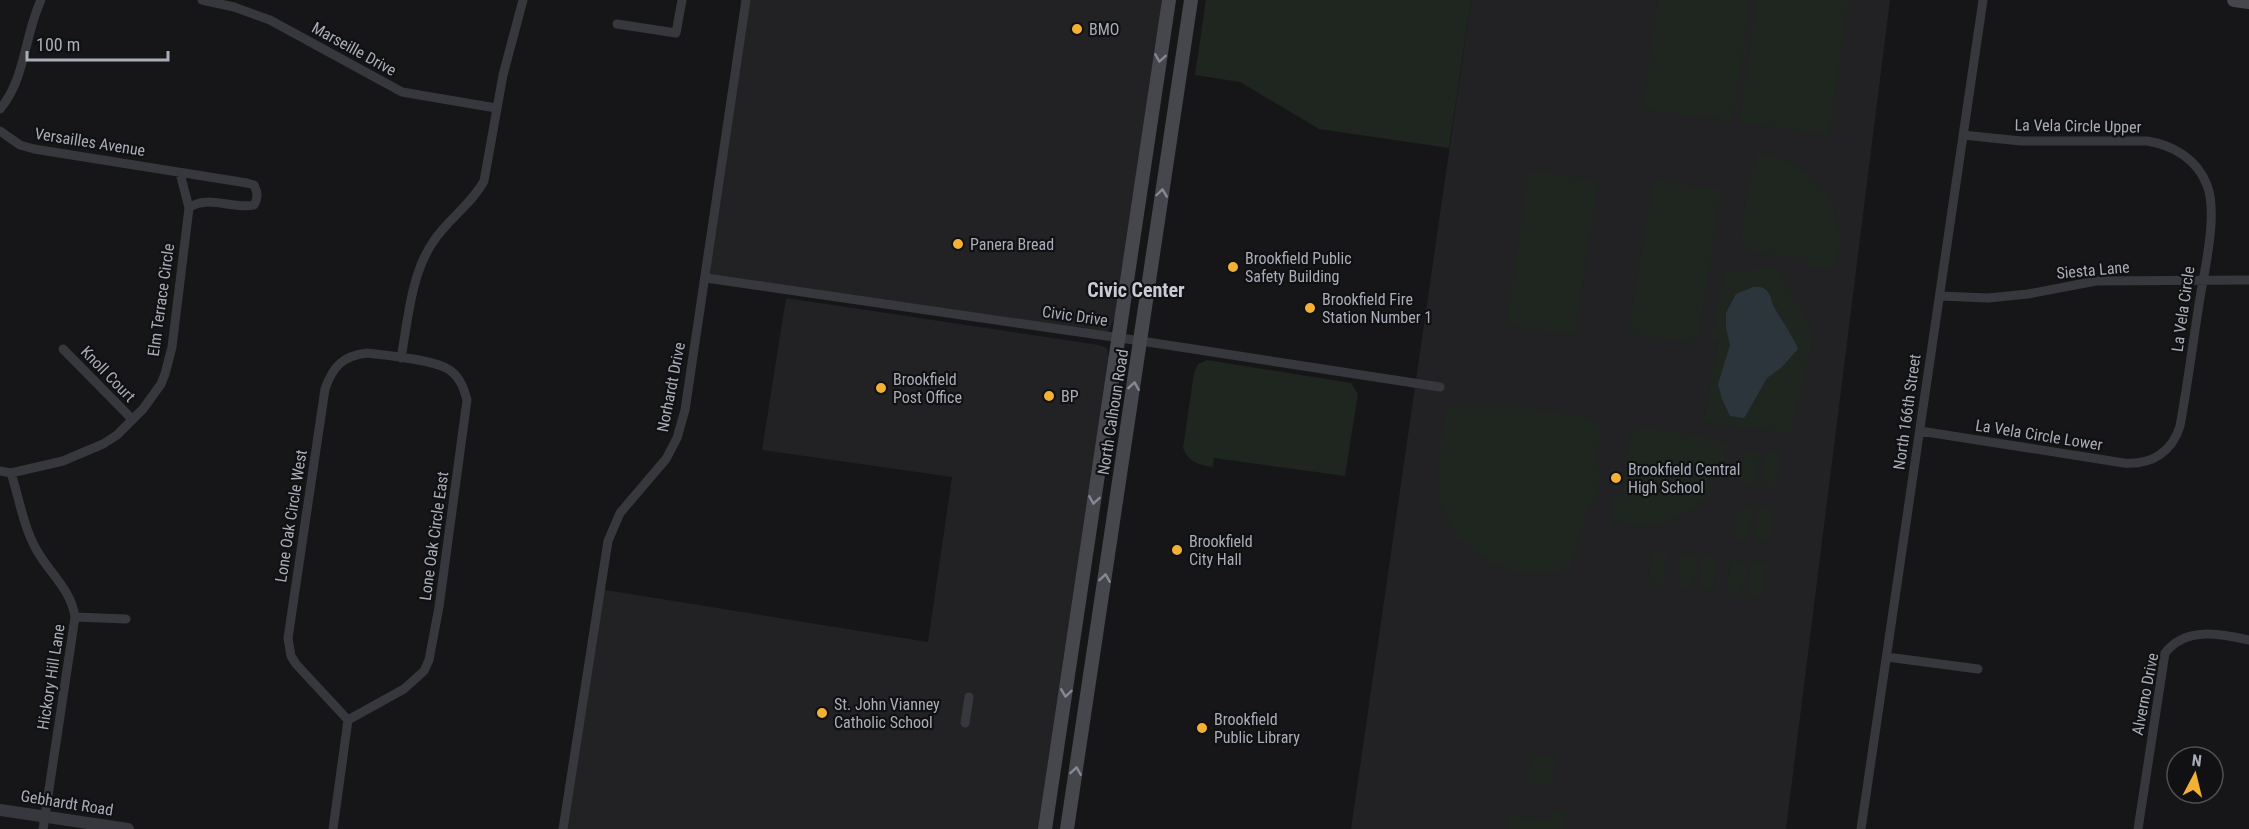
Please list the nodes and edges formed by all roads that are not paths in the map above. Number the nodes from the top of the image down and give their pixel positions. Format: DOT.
graph roads {
  1 [pos="41,0"];
  2 [pos="202,0"];
  3 [pos="523,0"];
  4 [pos="682,0"];
  5 [pos="746,0"];
  6 [pos="1169,0"];
  7 [pos="1191,0"];
  8 [pos="1983,0"];
  9 [pos="2237,0"];
  10 [pos="2249,2"];
  11 [pos="616,24"];
  12 [pos="496,108"];
  13 [pos="0,109"];
  14 [pos="0,131"];
  15 [pos="1963,135"];
  16 [pos="2189,159"];
  17 [pos="180,173"];
  18 [pos="189,208"];
  19 [pos="706,278"];
  20 [pos="2203,280"];
  21 [pos="2249,280"];
  22 [pos="1940,296"];
  23 [pos="1119,337"];
  24 [pos="1141,340"];
  25 [pos="63,349"];
  26 [pos="401,358"];
  27 [pos="1440,387"];
  28 [pos="132,419"];
  29 [pos="1920,431"];
  30 [pos="2154,460"];
  31 [pos="0,471"];
  32 [pos="11,473"];
  33 [pos="75,617"];
  34 [pos="126,619"];
  35 [pos="2249,640"];
  36 [pos="1887,657"];
  37 [pos="1978,669"];
  38 [pos="969,697"];
  39 [pos="348,720"];
  40 [pos="965,723"];
  41 [pos="0,810"];
  42 [pos="43,823"];
  43 [pos="128,829"];
  44 [pos="333,829"];
  45 [pos="563,829"];
  46 [pos="1046,829"];
  47 [pos="1067,829"];
  48 [pos="1861,829"];
  49 [pos="2138,829"];
  1 -- 13 [label="street"];
  2 -- 12 [label="street, Marseille Drive"];
  3 -- 12 [label="street"];
  4 -- 11 [label="street"];
  5 -- 19 [label="street, Norhardt Drive"];
  6 -- 23 [label="main road, North Calhoun Road, one-way"];
  24 -- 7 [label="main road, North Calhoun Road, one-way"];
  8 -- 15 [label="street, North 166th Street"];
  9 -- 10 [label="main road"];
  12 -- 26 [label="street"];
  14 -- 17 [label="street, Versailles Avenue"];
  15 -- 16 [label="street, La Vela Circle Upper"];
  15 -- 22 [label="street, North 166th Street"];
  16 -- 20 [label="street, La Vela Circle"];
  17 -- 18 [label="street, Elm Terrace Circle"];
  17 -- 18 [label="street, Versailles Avenue"];
  18 -- 28 [label="street, Elm Terrace Circle"];
  19 -- 23 [label="street, Civic Drive"];
  19 -- 45 [label="street, Norhardt Drive"];
  20 -- 21 [label="street, Siesta Lane"];
  20 -- 22 [label="street, Siesta Lane"];
  20 -- 30 [label="street, La Vela Circle"];
  22 -- 29 [label="street, North 166th Street"];
  23 -- 24 [label="street, Civic Drive"];
  23 -- 46 [label="main road, North Calhoun Road, one-way"];
  24 -- 27 [label="street, Civic Drive"];
  47 -- 24 [label="main road, North Calhoun Road, one-way"];
  25 -- 28 [label="street, Knoll Court"];
  26 -- 39 [label="street, Lone Oak Circle West"];
  26 -- 39 [label="street, Lone Oak Circle East"];
  28 -- 32 [label="street, Elm Terrace Circle"];
  29 -- 30 [label="street, La Vela Circle Lower"];
  29 -- 36 [label="street, North 166th Street"];
  31 -- 32 [label="street, Elm Terrace Circle"];
  32 -- 33 [label="street, Hickory Hill Lane"];
  33 -- 34 [label="street"];
  33 -- 42 [label="street, Hickory Hill Lane"];
  35 -- 49 [label="street, Alverno Drive"];
  36 -- 37 [label="street"];
  36 -- 48 [label="street, North 166th Street"];
  38 -- 40 [label="street"];
  39 -- 44 [label="street"];
  41 -- 42 [label="street, Gebhardt Road"];
  42 -- 43 [label="street, Gebhardt Road"];
}
